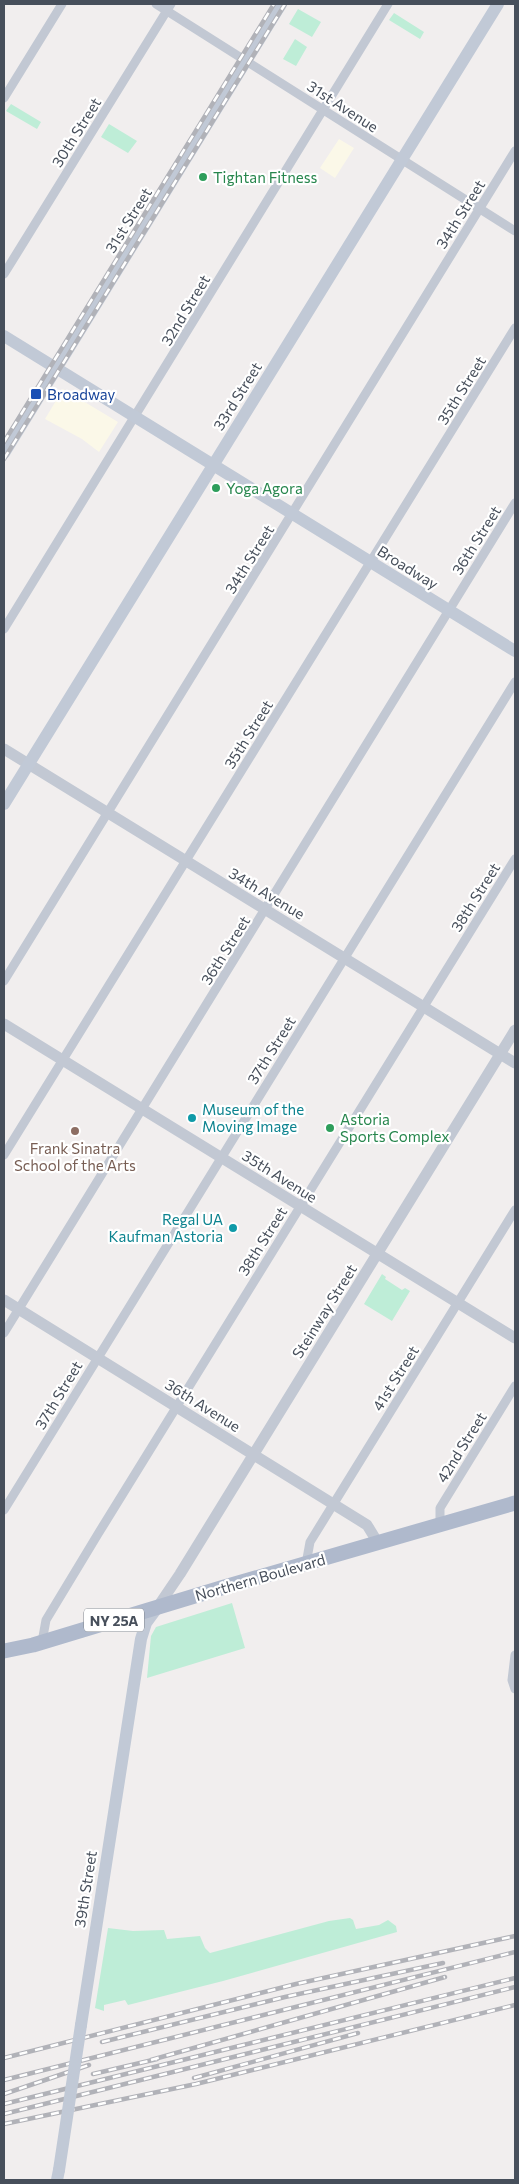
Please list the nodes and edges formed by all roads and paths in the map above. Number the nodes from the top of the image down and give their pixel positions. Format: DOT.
graph roads {
  1 [pos="62,4"];
  2 [pos="156,4"];
  3 [pos="281,4"];
  4 [pos="388,4"];
  5 [pos="498,4"];
  6 [pos="169,7"];
  7 [pos="246,59"];
  8 [pos="4,98"];
  9 [pos="323,109"];
  10 [pos="515,151"];
  11 [pos="402,160"];
  12 [pos="479,208"];
  13 [pos="515,231"];
  14 [pos="4,274"];
  15 [pos="515,328"];
  16 [pos="4,336"];
  17 [pos="56,368"];
  18 [pos="135,417"];
  19 [pos="4,453"];
  20 [pos="214,465"];
  21 [pos="515,503"];
  22 [pos="292,514"];
  23 [pos="370,562"];
  24 [pos="448,610"];
  25 [pos="4,629"];
  26 [pos="515,651"];
  27 [pos="515,682"];
  28 [pos="4,749"];
  29 [pos="29,764"];
  30 [pos="4,804"];
  31 [pos="108,813"];
  32 [pos="515,858"];
  33 [pos="186,860"];
  34 [pos="266,910"];
  35 [pos="344,958"];
  36 [pos="4,981"];
  37 [pos="424,1006"];
  38 [pos="4,1024"];
  39 [pos="515,1030"];
  40 [pos="501,1054"];
  41 [pos="62,1060"];
  42 [pos="515,1063"];
  43 [pos="142,1109"];
  44 [pos="4,1155"];
  45 [pos="221,1158"];
  46 [pos="300,1206"];
  47 [pos="515,1210"];
  48 [pos="377,1253"];
  49 [pos="4,1300"];
  50 [pos="458,1303"];
  51 [pos="18,1309"];
  52 [pos="4,1334"];
  53 [pos="515,1338"];
  54 [pos="97,1358"];
  55 [pos="515,1386"];
  56 [pos="176,1406"];
  57 [pos="254,1454"];
  58 [pos="515,1503"];
  59 [pos="333,1505"];
  60 [pos="4,1510"];
  61 [pos="440,1525"];
  62 [pos="378,1543"];
  63 [pos="306,1564"];
  64 [pos="157,1608"];
  65 [pos="42,1642"];
  66 [pos="4,1651"];
  67 [pos="515,1655"];
  68 [pos="515,1689"];
  69 [pos="57,2180"];
  1 -- 8 [label="street"];
  2 -- 6 [label="street, 31st Avenue"];
  3 -- 7 [label="main road, 31st Street"];
  4 -- 9 [label="street, 32nd Street"];
  5 -- 11 [label="main road, 33rd Street"];
  6 -- 7 [label="street, 31st Avenue"];
  6 -- 14 [label="street, 30th Street"];
  7 -- 9 [label="street, 31st Avenue"];
  7 -- 17 [label="main road, 31st Street"];
  9 -- 11 [label="street, 31st Avenue"];
  9 -- 18 [label="street, 32nd Street"];
  10 -- 12 [label="street, 34th Street"];
  11 -- 12 [label="street, 31st Avenue"];
  11 -- 20 [label="main road, 33rd Street"];
  12 -- 13 [label="street, 31st Avenue"];
  12 -- 22 [label="street, 34th Street"];
  15 -- 23 [label="street, 35th Street"];
  16 -- 17 [label="main road, Broadway"];
  17 -- 18 [label="main road, Broadway"];
  17 -- 19 [label="main road, 31st Street"];
  18 -- 20 [label="main road, Broadway"];
  18 -- 25 [label="street, 32nd Street"];
  20 -- 22 [label="main road, Broadway"];
  20 -- 29 [label="main road, 33rd Street"];
  21 -- 24 [label="street, 36th Street"];
  22 -- 23 [label="main road, Broadway"];
  22 -- 31 [label="street, 34th Street"];
  23 -- 24 [label="main road, Broadway"];
  23 -- 33 [label="street, 35th Street"];
  24 -- 26 [label="main road, Broadway"];
  24 -- 34 [label="street, 36th Street"];
  27 -- 35 [label="street, 37th Street"];
  28 -- 29 [label="street, 34th Avenue"];
  29 -- 30 [label="main road, 33rd Street"];
  29 -- 31 [label="street, 34th Avenue"];
  31 -- 33 [label="street, 34th Avenue"];
  31 -- 36 [label="street, 34th Street"];
  32 -- 37 [label="street, 38th Street"];
  33 -- 34 [label="street, 34th Avenue"];
  33 -- 41 [label="street, 35th Street"];
  34 -- 35 [label="street, 34th Avenue"];
  34 -- 43 [label="street, 36th Street"];
  35 -- 37 [label="street, 34th Avenue"];
  35 -- 45 [label="street, 37th Street"];
  37 -- 40 [label="street, 34th Avenue"];
  37 -- 46 [label="street, 38th Street"];
  38 -- 41 [label="street, 35th Avenue"];
  39 -- 40 [label="street, Steinway Street"];
  40 -- 42 [label="street, 34th Avenue"];
  40 -- 48 [label="street, Steinway Street"];
  41 -- 43 [label="street, 35th Avenue"];
  41 -- 44 [label="street, 35th Street"];
  43 -- 45 [label="street, 35th Avenue"];
  43 -- 51 [label="street, 36th Street"];
  45 -- 46 [label="street, 35th Avenue"];
  45 -- 54 [label="street, 37th Street"];
  46 -- 48 [label="street, 35th Avenue"];
  46 -- 56 [label="street, 38th Street"];
  47 -- 50 [label="street, 41st Street"];
  48 -- 50 [label="street, 35th Avenue"];
  48 -- 57 [label="street, Steinway Street"];
  49 -- 51 [label="street, 36th Avenue"];
  50 -- 53 [label="street, 35th Avenue"];
  50 -- 59 [label="street, 41st Street"];
  51 -- 52 [label="street, 36th Street"];
  51 -- 54 [label="street, 36th Avenue"];
  54 -- 56 [label="street, 36th Avenue"];
  54 -- 60 [label="street, 37th Street"];
  55 -- 61 [label="street, 42nd Street"];
  56 -- 57 [label="street, 36th Avenue"];
  56 -- 65 [label="street, 38th Street"];
  57 -- 59 [label="street, 36th Avenue"];
  57 -- 64 [label="street, Steinway Street"];
  58 -- 61 [label="main road, Northern Boulevard / NY 25A"];
  59 -- 62 [label="street, 36th Avenue"];
  59 -- 63 [label="street, 41st Street"];
  61 -- 62 [label="main road, Northern Boulevard / NY 25A"];
  62 -- 63 [label="main road, Northern Boulevard / NY 25A"];
  63 -- 64 [label="main road, Northern Boulevard / NY 25A"];
  64 -- 65 [label="main road, Northern Boulevard / NY 25A"];
  64 -- 69 [label="main road, 39th Street, bridge"];
  65 -- 66 [label="main road, Northern Boulevard / NY 25A"];
  67 -- 68 [label="street"];
}
